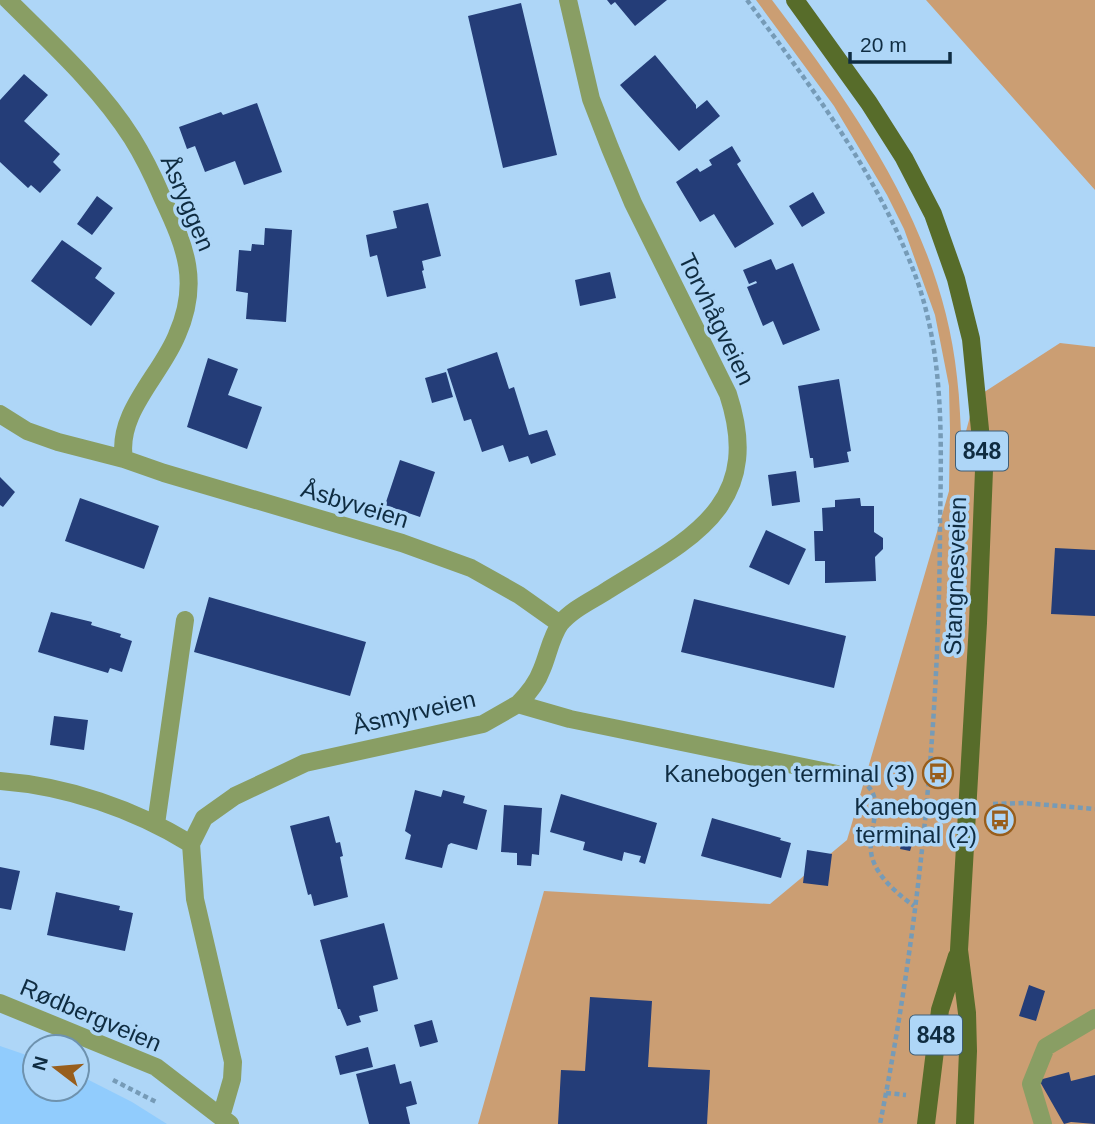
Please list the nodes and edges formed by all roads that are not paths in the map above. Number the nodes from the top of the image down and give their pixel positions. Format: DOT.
graph roads {
  1 [pos="8,0"];
  2 [pos="568,0"];
  3 [pos="795,0"];
  4 [pos="0,414"];
  5 [pos="124,459"];
  6 [pos="185,620"];
  7 [pos="560,624"];
  8 [pos="518,704"];
  9 [pos="837,774"];
  10 [pos="0,781"];
  11 [pos="156,824"];
  12 [pos="191,844"];
  13 [pos="959,950"];
  14 [pos="0,1003"];
  15 [pos="1095,1018"];
  16 [pos="226,1121"];
  17 [pos="926,1124"];
  18 [pos="965,1124"];
  19 [pos="1043,1124"];
  1 -- 5 [label="street, Åsryggen"];
  2 -- 7 [label="street, Torvhågveien"];
  3 -- 13 [label="main road, Stangnesveien / 848"];
  4 -- 5 [label="street, Åsbyveien"];
  5 -- 7 [label="street, Åsbyveien"];
  6 -- 11 [label="street"];
  7 -- 8 [label="street"];
  8 -- 9 [label="street"];
  8 -- 12 [label="street, Åsmyrveien"];
  10 -- 11 [label="street"];
  11 -- 12 [label="street"];
  12 -- 16 [label="street"];
  13 -- 17 [label="main road, Stangnesveien / 848"];
  13 -- 18 [label="main road, Stangnesveien / 848"];
  14 -- 16 [label="street, Rødbergveien"];
  15 -- 19 [label="street"];
}
